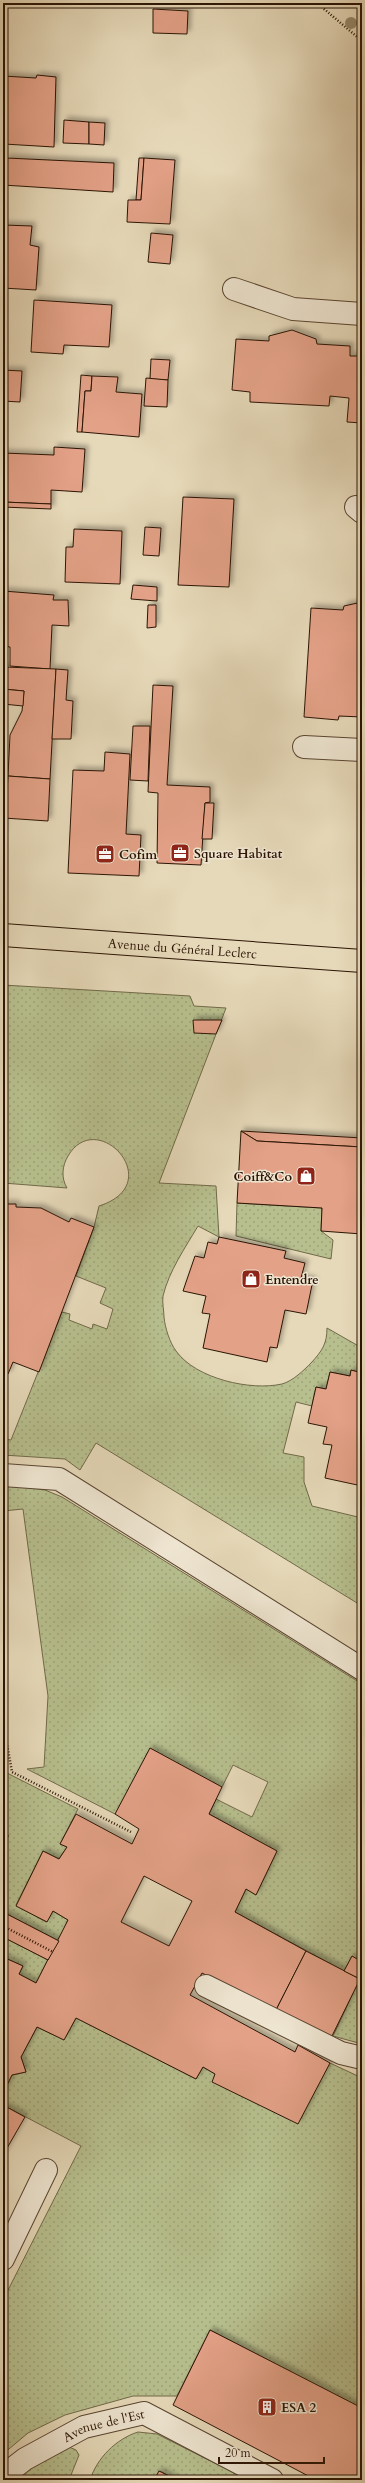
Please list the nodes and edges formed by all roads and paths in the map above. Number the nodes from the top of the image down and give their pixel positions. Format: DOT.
graph roads {
  1 [pos="317,3"];
  2 [pos="362,41"];
  3 [pos="234,289"];
  4 [pos="362,314"];
  5 [pos="304,747"];
  6 [pos="362,750"];
  7 [pos="3,935"];
  8 [pos="362,961"];
  9 [pos="3,1475"];
  10 [pos="362,1670"];
  11 [pos="3,1722"];
  12 [pos="131,1832"];
  13 [pos="3,1926"];
  14 [pos="53,1952"];
  15 [pos="206,1986"];
  16 [pos="362,2058"];
  17 [pos="46,2170"];
  18 [pos="3,2259"];
  19 [pos="3,2476"];
  20 [pos="272,2480"];
  1 -- 2 [label="path"];
  3 -- 4 [label="lane"];
  5 -- 6 [label="lane"];
  7 -- 8 [label="main road, Avenue du Général Leclerc"];
  9 -- 10 [label="lane"];
  11 -- 12 [label="path"];
  13 -- 14 [label="path"];
  15 -- 16 [label="lane"];
  17 -- 18 [label="lane"];
  19 -- 20 [label="lane, Avenue de l'Est"];
}
